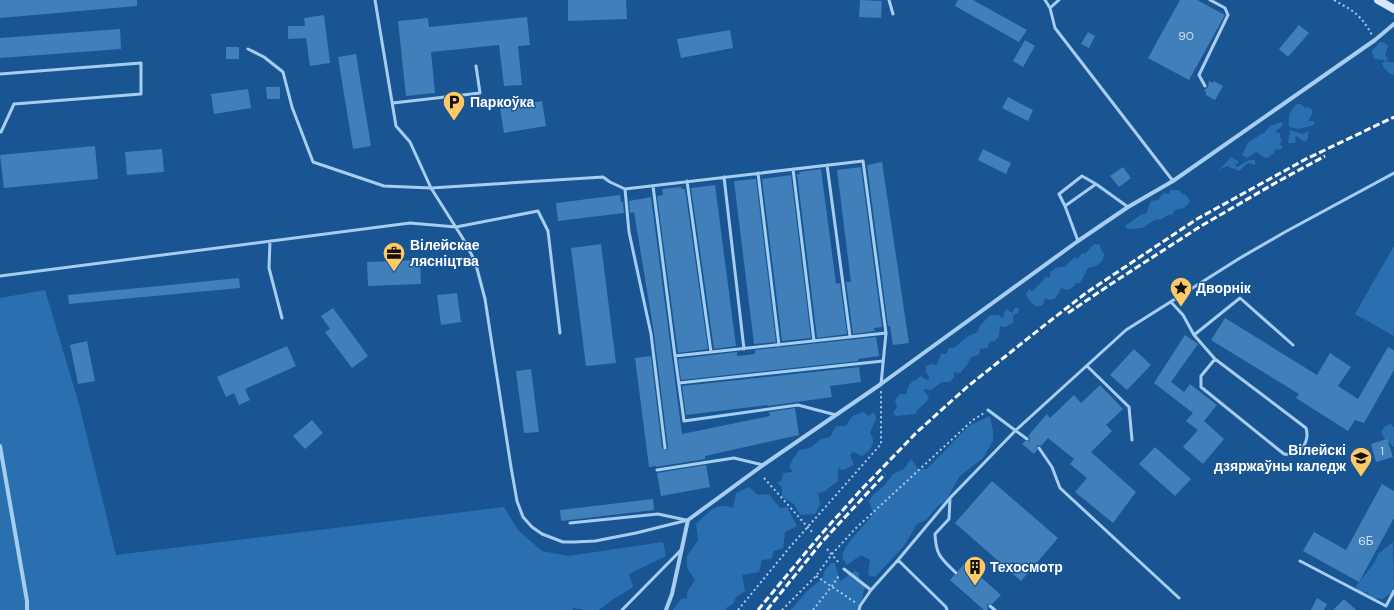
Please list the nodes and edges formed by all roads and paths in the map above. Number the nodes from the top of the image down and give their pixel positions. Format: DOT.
graph roads {
  1 [pos="375,0"];
  2 [pos="889,0"];
  3 [pos="1045,0"];
  4 [pos="1059,0"];
  5 [pos="1210,0"];
  6 [pos="1334,0"];
  7 [pos="1378,0"];
  8 [pos="1050,8"];
  9 [pos="1394,9"];
  10 [pos="892,14"];
  11 [pos="1394,24"];
  12 [pos="1375,40"];
  13 [pos="248,49"];
  14 [pos="476,66"];
  15 [pos="0,74"];
  16 [pos="1205,86"];
  17 [pos="392,103"];
  18 [pos="0,132"];
  19 [pos="828,165"];
  20 [pos="793,169"];
  21 [pos="758,173"];
  22 [pos="1394,173"];
  23 [pos="724,177"];
  24 [pos="687,181"];
  25 [pos="1174,181"];
  26 [pos="1096,184"];
  27 [pos="653,186"];
  28 [pos="431,188"];
  29 [pos="625,189"];
  30 [pos="1065,206"];
  31 [pos="1128,207"];
  32 [pos="456,227"];
  33 [pos="270,241"];
  34 [pos="1078,241"];
  35 [pos="0,276"];
  36 [pos="1171,302"];
  37 [pos="282,318"];
  38 [pos="560,333"];
  39 [pos="886,333"];
  40 [pos="1194,335"];
  41 [pos="850,336"];
  42 [pos="814,341"];
  43 [pos="779,345"];
  44 [pos="1293,345"];
  45 [pos="744,349"];
  46 [pos="711,352"];
  47 [pos="675,356"];
  48 [pos="1215,358"];
  49 [pos="883,361"];
  50 [pos="1087,366"];
  51 [pos="679,383"];
  52 [pos="881,384"];
  53 [pos="988,410"];
  54 [pos="836,415"];
  55 [pos="1015,431"];
  56 [pos="1027,438"];
  57 [pos="1132,440"];
  58 [pos="0,446"];
  59 [pos="665,448"];
  60 [pos="1039,448"];
  61 [pos="763,465"];
  62 [pos="657,470"];
  63 [pos="764,478"];
  64 [pos="950,498"];
  65 [pos="688,520"];
  66 [pos="570,523"];
  67 [pos="808,527"];
  68 [pos="813,533"];
  69 [pos="827,549"];
  70 [pos="681,550"];
  71 [pos="832,554"];
  72 [pos="898,560"];
  73 [pos="1300,561"];
  74 [pos="844,569"];
  75 [pos="956,573"];
  76 [pos="816,576"];
  77 [pos="832,586"];
  78 [pos="871,590"];
  79 [pos="1394,591"];
  80 [pos="1179,598"];
  81 [pos="860,606"];
  82 [pos="990,606"];
  83 [pos="1386,606"];
  84 [pos="27,610"];
  85 [pos="622,610"];
  86 [pos="666,610"];
  87 [pos="738,610"];
  88 [pos="782,610"];
  89 [pos="813,610"];
  90 [pos="859,610"];
  91 [pos="947,610"];
  92 [pos="995,610"];
  93 [pos="1383,610"];
  1 -- 17 [label="lane"];
  2 -- 10 [label="lane"];
  3 -- 8 [label="lane"];
  4 -- 8 [label="lane"];
  5 -- 16 [label="lane"];
  6 -- 12 [label="path"];
  7 -- 9 [label="main road"];
  8 -- 25 [label="lane"];
  11 -- 12 [label="street"];
  12 -- 25 [label="street"];
  13 -- 28 [label="lane"];
  14 -- 17 [label="lane"];
  15 -- 18 [label="lane"];
  17 -- 28 [label="lane"];
  19 -- 20 [label="lane"];
  19 -- 39 [label="lane"];
  19 -- 41 [label="lane"];
  20 -- 21 [label="lane"];
  20 -- 42 [label="lane"];
  21 -- 23 [label="lane"];
  21 -- 43 [label="lane"];
  22 -- 36 [label="lane"];
  23 -- 24 [label="lane"];
  23 -- 45 [label="lane"];
  24 -- 27 [label="lane"];
  24 -- 46 [label="lane"];
  25 -- 31 [label="street"];
  26 -- 30 [label="lane"];
  26 -- 30 [label="lane"];
  26 -- 31 [label="lane"];
  27 -- 29 [label="lane"];
  27 -- 47 [label="lane"];
  28 -- 29 [label="lane"];
  28 -- 32 [label="lane"];
  29 -- 59 [label="lane"];
  30 -- 34 [label="lane"];
  31 -- 34 [label="street"];
  32 -- 33 [label="lane"];
  32 -- 38 [label="lane"];
  32 -- 65 [label="lane"];
  33 -- 35 [label="lane"];
  33 -- 37 [label="lane"];
  34 -- 52 [label="street"];
  36 -- 40 [label="lane"];
  36 -- 50 [label="lane"];
  39 -- 41 [label="lane"];
  39 -- 49 [label="lane"];
  40 -- 44 [label="lane"];
  40 -- 48 [label="lane"];
  41 -- 42 [label="lane"];
  42 -- 43 [label="lane"];
  43 -- 45 [label="lane"];
  45 -- 46 [label="lane"];
  46 -- 47 [label="lane"];
  47 -- 51 [label="lane"];
  48 -- 48 [label="lane"];
  49 -- 51 [label="lane"];
  49 -- 52 [label="lane"];
  50 -- 55 [label="lane"];
  50 -- 57 [label="lane"];
  51 -- 54 [label="lane"];
  52 -- 54 [label="street"];
  52 -- 67 [label="path"];
  53 -- 55 [label="lane"];
  53 -- 71 [label="path"];
  54 -- 61 [label="street"];
  55 -- 56 [label="lane"];
  55 -- 64 [label="lane"];
  58 -- 84 [label="street"];
  60 -- 80 [label="lane"];
  61 -- 62 [label="lane"];
  61 -- 65 [label="street"];
  63 -- 67 [label="path"];
  64 -- 72 [label="lane"];
  64 -- 75 [label="lane"];
  65 -- 66 [label="lane"];
  65 -- 70 [label="street"];
  67 -- 68 [label="path"];
  67 -- 87 [label="path"];
  69 -- 71 [label="path"];
  70 -- 85 [label="lane"];
  70 -- 86 [label="street"];
  71 -- 74 [label="path"];
  71 -- 76 [label="path"];
  72 -- 78 [label="lane"];
  72 -- 91 [label="lane"];
  73 -- 83 [label="lane"];
  74 -- 77 [label="path"];
  74 -- 78 [label="lane"];
  76 -- 77 [label="path"];
  76 -- 88 [label="path"];
  77 -- 81 [label="path"];
  77 -- 89 [label="path"];
  78 -- 81 [label="lane"];
  79 -- 83 [label="lane"];
  81 -- 90 [label="lane"];
  82 -- 92 [label="lane"];
  83 -- 93 [label="lane"];
}
